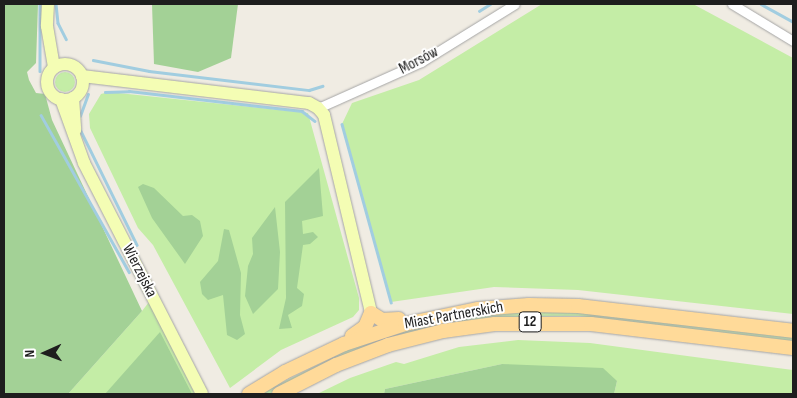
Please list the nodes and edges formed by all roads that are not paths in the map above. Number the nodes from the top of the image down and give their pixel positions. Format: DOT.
graph roads {
  1 [pos="48,4"];
  2 [pos="515,4"];
  3 [pos="732,4"];
  4 [pos="793,41"];
  5 [pos="61,66"];
  6 [pos="74,90"];
  7 [pos="318,108"];
  8 [pos="371,313"];
  9 [pos="419,320"];
  10 [pos="793,331"];
  11 [pos="344,344"];
  12 [pos="793,348"];
  13 [pos="202,394"];
  14 [pos="248,394"];
  15 [pos="279,394"];
  1 -- 5 [label="street"];
  2 -- 7 [label="street, Morsów"];
  3 -- 4 [label="street"];
  5 -- 6 [label="street"];
  5 -- 6 [label="street"];
  6 -- 7 [label="street"];
  6 -- 13 [label="street, Wierzejska"];
  7 -- 8 [label="street"];
  8 -- 9 [label="main road"];
  8 -- 11 [label="main road"];
  9 -- 10 [label="main road, Miast Partnerskich / 12"];
  9 -- 11 [label="main road, Miast Partnerskich / 12"];
  11 -- 14 [label="main road, Miast Partnerskich / 12"];
  12 -- 15 [label="main road, Miast Partnerskich / 12"];
}
